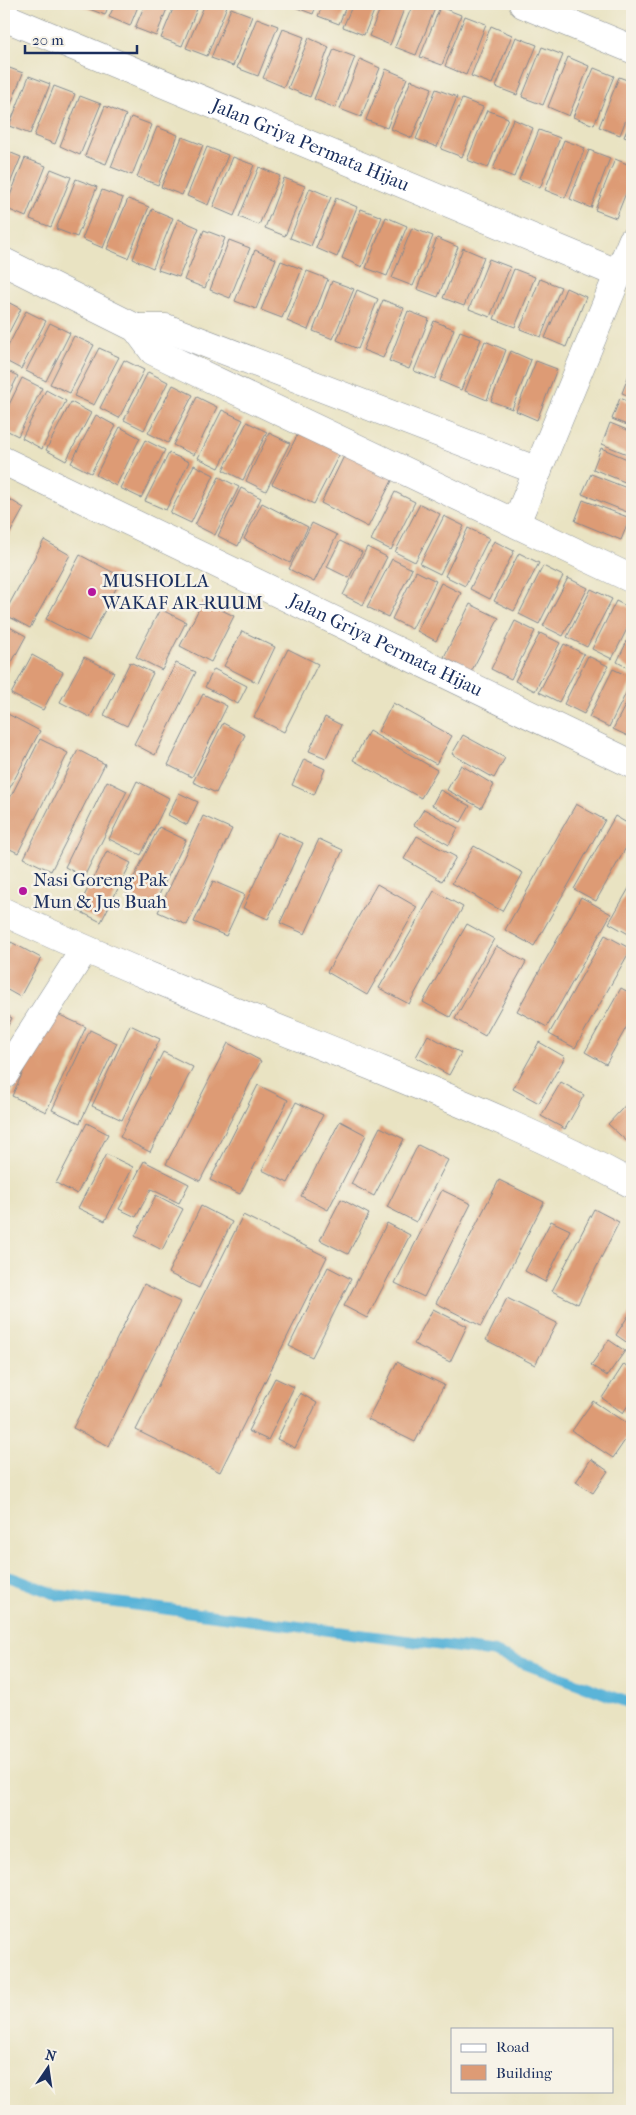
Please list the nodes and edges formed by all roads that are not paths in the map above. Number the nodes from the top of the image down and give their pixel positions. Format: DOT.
graph roads {
  1 [pos="523,4"];
  2 [pos="4,17"];
  3 [pos="632,49"];
  4 [pos="632,241"];
  5 [pos="4,262"];
  6 [pos="619,274"];
  7 [pos="136,328"];
  8 [pos="4,460"];
  9 [pos="538,471"];
  10 [pos="516,523"];
  11 [pos="632,579"];
  12 [pos="632,764"];
  13 [pos="4,912"];
  14 [pos="84,950"];
  15 [pos="4,1075"];
  16 [pos="632,1184"];
  1 -- 3 [label="street"];
  2 -- 6 [label="street, Jalan Griya Permata Hijau"];
  4 -- 6 [label="street"];
  5 -- 7 [label="street"];
  6 -- 9 [label="street"];
  7 -- 9 [label="street"];
  7 -- 10 [label="street"];
  8 -- 12 [label="street, Jalan Griya Permata Hijau"];
  9 -- 10 [label="street"];
  10 -- 11 [label="street"];
  13 -- 14 [label="street"];
  14 -- 15 [label="street"];
  14 -- 16 [label="street"];
}
